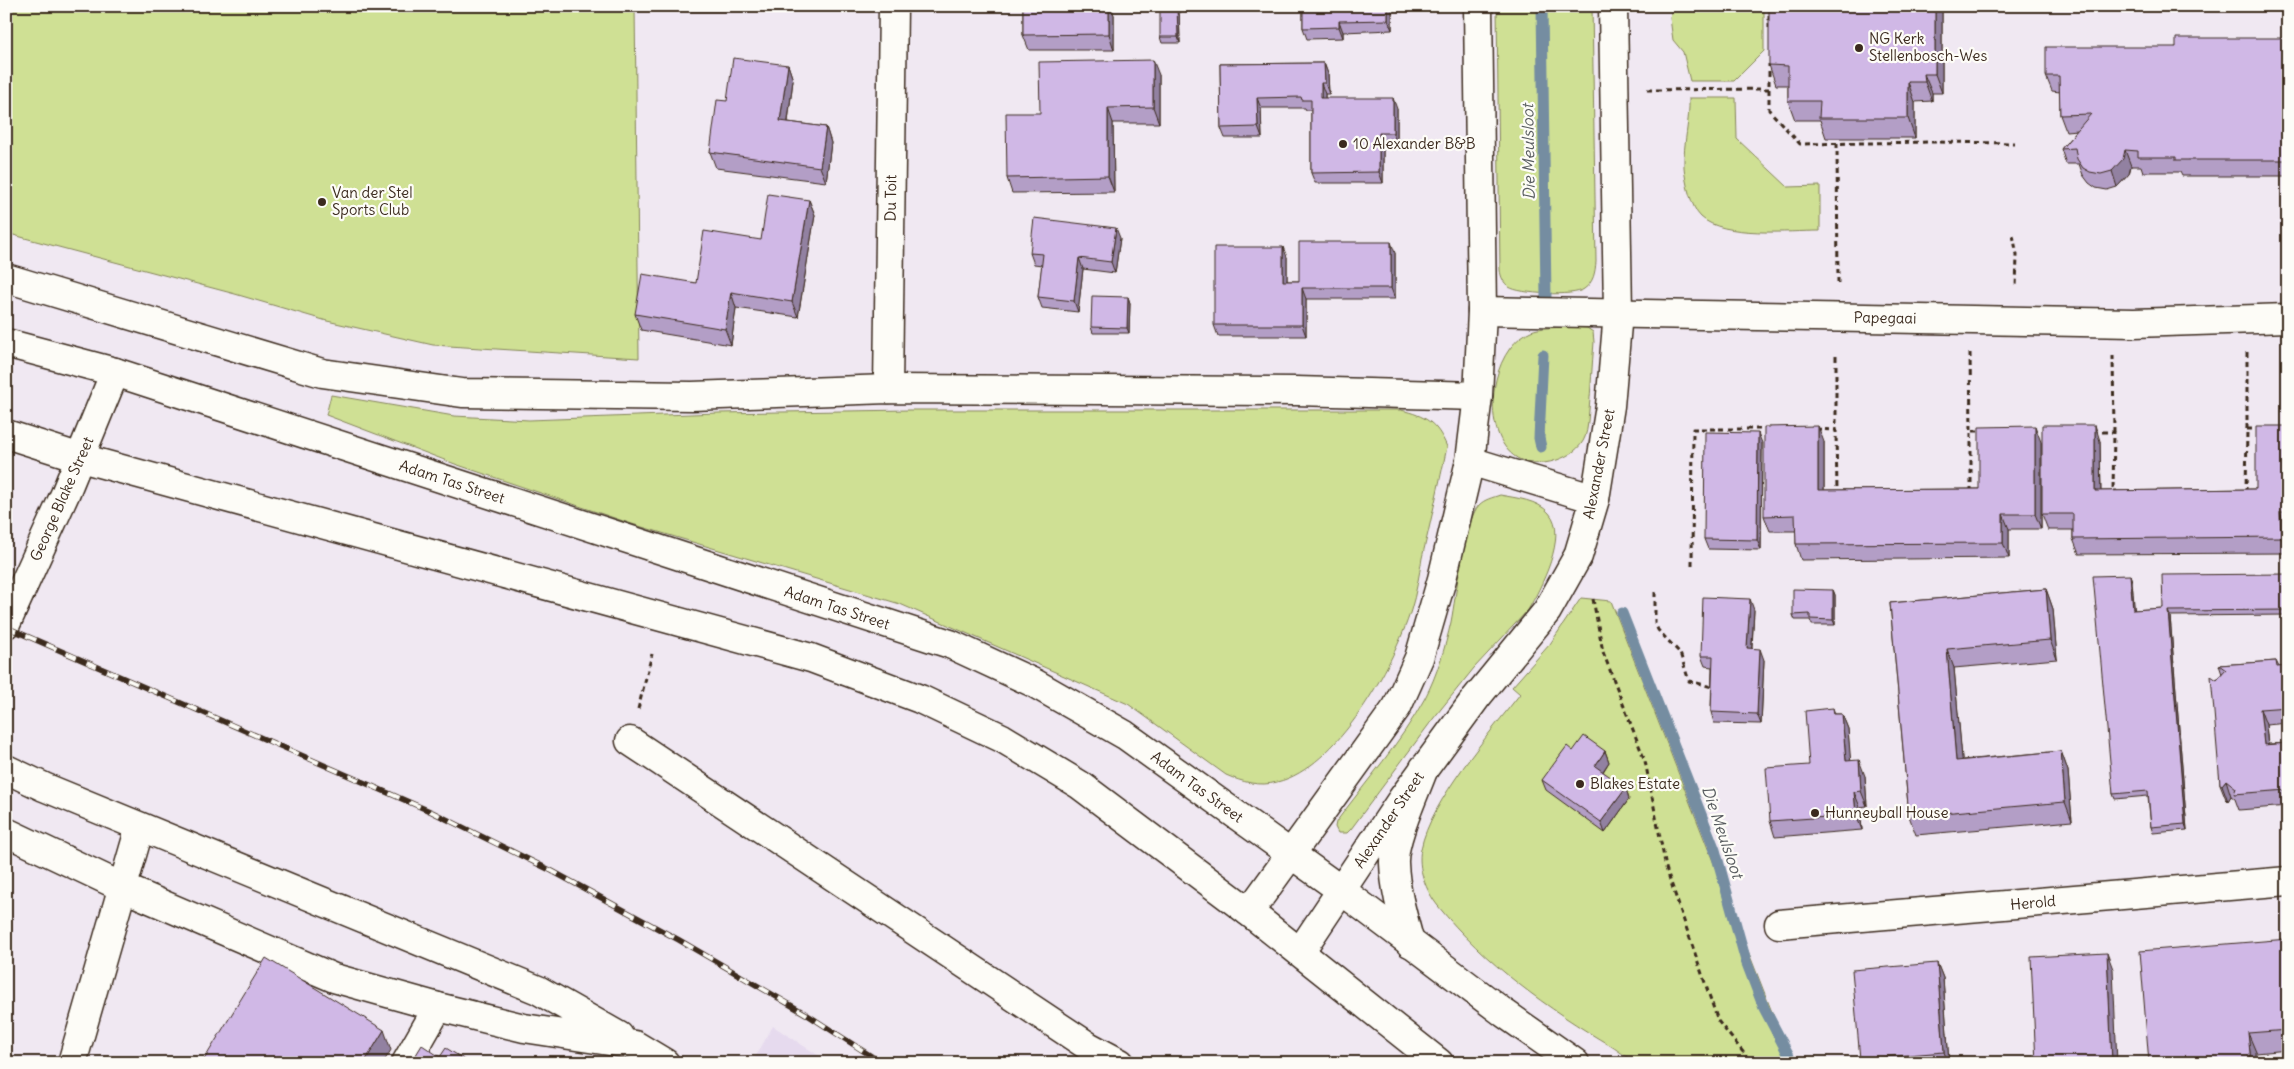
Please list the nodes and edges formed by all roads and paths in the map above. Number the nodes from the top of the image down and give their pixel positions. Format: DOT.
graph roads {
  1 [pos="893,6"];
  2 [pos="1478,6"];
  3 [pos="1613,6"];
  4 [pos="1769,6"];
  5 [pos="1769,34"];
  6 [pos="1769,61"];
  7 [pos="1769,89"];
  8 [pos="1642,90"];
  9 [pos="1837,143"];
  10 [pos="2014,143"];
  11 [pos="2013,235"];
  12 [pos="6,278"];
  13 [pos="1838,286"];
  14 [pos="1482,311"];
  15 [pos="1618,313"];
  16 [pos="2288,318"];
  17 [pos="2016,321"];
  18 [pos="6,343"];
  19 [pos="2247,352"];
  20 [pos="1970,353"];
  21 [pos="1836,356"];
  22 [pos="2113,359"];
  23 [pos="115,372"];
  24 [pos="888,389"];
  25 [pos="1478,396"];
  26 [pos="1770,429"];
  27 [pos="2248,429"];
  28 [pos="2264,429"];
  29 [pos="1808,430"];
  30 [pos="1836,430"];
  31 [pos="1971,431"];
  32 [pos="1990,431"];
  33 [pos="2085,432"];
  34 [pos="2114,432"];
  35 [pos="6,434"];
  36 [pos="81,458"];
  37 [pos="1470,461"];
  38 [pos="2123,491"];
  39 [pos="2238,492"];
  40 [pos="1846,493"];
  41 [pos="1961,493"];
  42 [pos="1595,500"];
  43 [pos="1692,565"];
  44 [pos="1655,592"];
  45 [pos="1593,598"];
  46 [pos="6,624"];
  47 [pos="652,654"];
  48 [pos="1712,687"];
  49 [pos="630,742"];
  50 [pos="1424,768"];
  51 [pos="6,769"];
  52 [pos="140,827"];
  53 [pos="6,832"];
  54 [pos="1292,855"];
  55 [pos="2288,881"];
  56 [pos="122,887"];
  57 [pos="1341,890"];
  58 [pos="1249,912"];
  59 [pos="1779,924"];
  60 [pos="1410,943"];
  61 [pos="1300,952"];
  62 [pos="438,1007"];
  63 [pos="635,1045"];
  64 [pos="72,1063"];
  65 [pos="406,1063"];
  66 [pos="665,1063"];
  67 [pos="1120,1063"];
  68 [pos="1439,1063"];
  69 [pos="1575,1063"];
  70 [pos="1752,1063"];
  1 -- 24 [label="street, Du Toit"];
  2 -- 14 [label="street"];
  3 -- 15 [label="street, Alexander Street"];
  4 -- 5 [label="path"];
  6 -- 7 [label="path"];
  7 -- 8 [label="path"];
  7 -- 9 [label="path"];
  9 -- 10 [label="path"];
  9 -- 13 [label="path"];
  11 -- 17 [label="path"];
  12 -- 24 [label="street"];
  14 -- 15 [label="street, Papegaai"];
  14 -- 25 [label="street"];
  15 -- 17 [label="street, Papegaai"];
  15 -- 42 [label="street, Alexander Street"];
  16 -- 17 [label="street, Papegaai"];
  18 -- 23 [label="street, Adam Tas Street"];
  19 -- 27 [label="path"];
  20 -- 31 [label="path"];
  21 -- 30 [label="path"];
  22 -- 34 [label="path"];
  23 -- 36 [label="street, George Blake Street"];
  23 -- 54 [label="street, Adam Tas Street"];
  24 -- 25 [label="street"];
  25 -- 37 [label="street"];
  26 -- 43 [label="path"];
  27 -- 28 [label="path"];
  27 -- 39 [label="path"];
  29 -- 30 [label="path"];
  30 -- 40 [label="path"];
  31 -- 32 [label="path"];
  31 -- 41 [label="path"];
  33 -- 34 [label="path"];
  34 -- 38 [label="path"];
  35 -- 36 [label="street"];
  36 -- 46 [label="street, George Blake Street"];
  36 -- 58 [label="street"];
  37 -- 42 [label="street"];
  37 -- 54 [label="street"];
  42 -- 50 [label="street, Alexander Street"];
  44 -- 48 [label="path"];
  45 -- 70 [label="path"];
  47 -- 49 [label="path"];
  49 -- 67 [label="street"];
  50 -- 57 [label="street, Alexander Street"];
  50 -- 60 [label="street"];
  51 -- 52 [label="street"];
  52 -- 56 [label="street"];
  52 -- 63 [label="street"];
  53 -- 56 [label="street"];
  54 -- 57 [label="street, Adam Tas Street"];
  54 -- 58 [label="street"];
  55 -- 59 [label="street, Herold"];
  56 -- 62 [label="street"];
  56 -- 64 [label="street"];
  57 -- 60 [label="street, Adam Tas Street"];
  57 -- 61 [label="street, Alexander Street"];
  58 -- 61 [label="street"];
  60 -- 69 [label="street, Adam Tas Street"];
  61 -- 68 [label="street"];
  62 -- 63 [label="street"];
  62 -- 65 [label="street"];
  63 -- 66 [label="street"];
}
